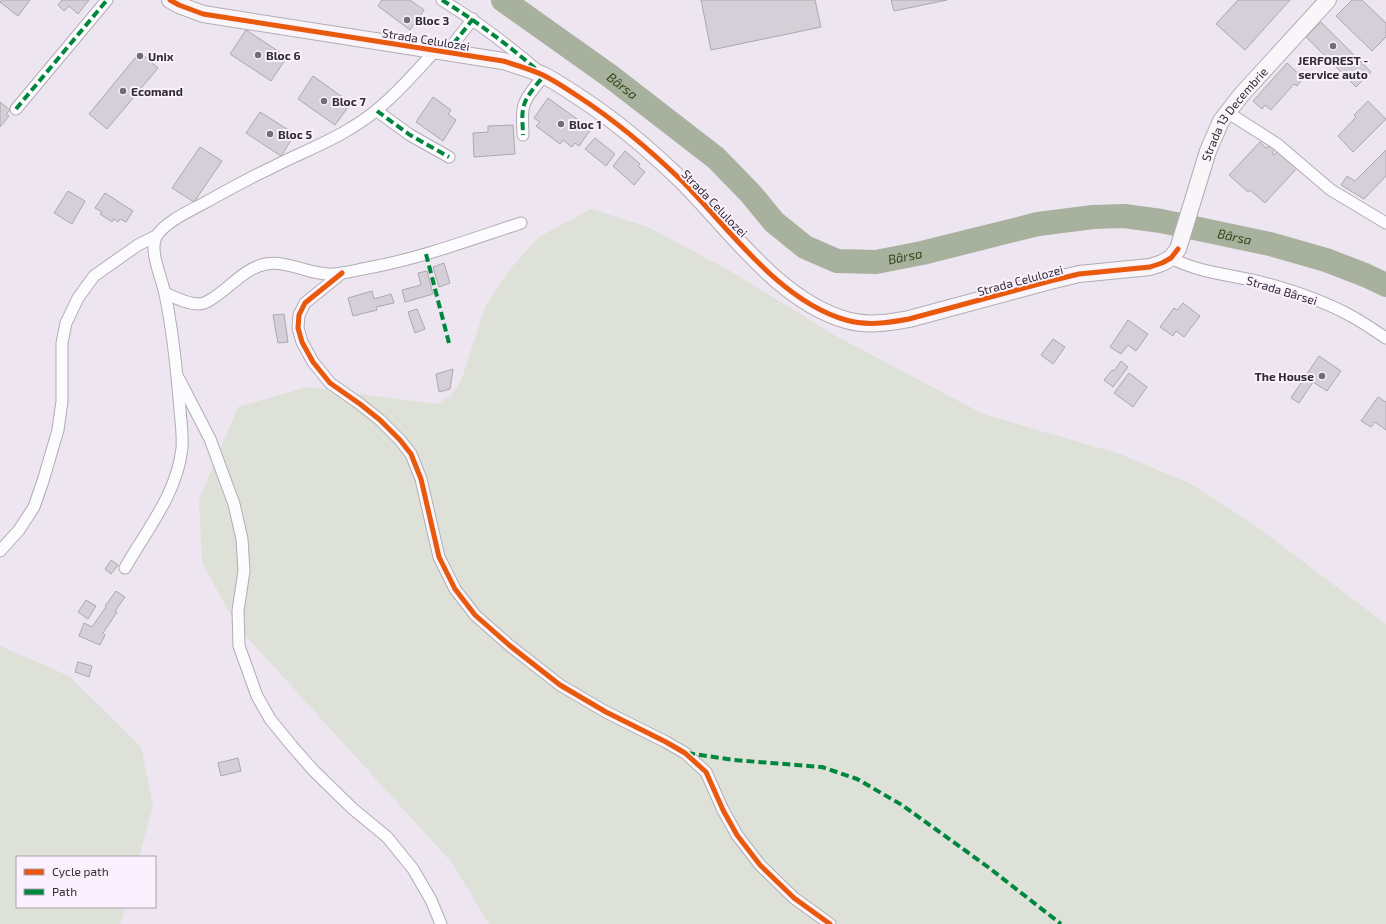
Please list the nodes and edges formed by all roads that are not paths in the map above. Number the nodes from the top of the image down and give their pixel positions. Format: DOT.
graph roads {
  1 [pos="107,0"];
  2 [pos="170,0"];
  3 [pos="442,0"];
  4 [pos="1328,0"];
  5 [pos="473,19"];
  6 [pos="440,52"];
  7 [pos="544,76"];
  8 [pos="16,109"];
  9 [pos="377,111"];
  10 [pos="1227,112"];
  11 [pos="523,135"];
  12 [pos="448,157"];
  13 [pos="521,223"];
  14 [pos="1386,223"];
  15 [pos="156,236"];
  16 [pos="1175,254"];
  17 [pos="342,273"];
  18 [pos="165,293"];
  19 [pos="1386,338"];
  20 [pos="176,374"];
  21 [pos="0,551"];
  22 [pos="125,568"];
  23 [pos="441,924"];
  24 [pos="830,924"];
  1 -- 8 [label="street"];
  2 -- 6 [label="street, Strada Celulozei"];
  3 -- 5 [label="street, Strada Celulozei"];
  4 -- 10 [label="street, Strada 13 Decembrie"];
  5 -- 6 [label="street, Strada Celulozei"];
  5 -- 7 [label="street, Strada Celulozei"];
  6 -- 7 [label="street, Strada Celulozei"];
  6 -- 9 [label="street, Strada Celulozei"];
  7 -- 11 [label="street"];
  7 -- 16 [label="street, Strada Celulozei"];
  9 -- 12 [label="street"];
  9 -- 15 [label="street, Strada Celulozei"];
  10 -- 14 [label="street"];
  10 -- 16 [label="street, Strada 13 Decembrie"];
  13 -- 17 [label="street"];
  15 -- 18 [label="street"];
  15 -- 21 [label="street, Strada Celulozei"];
  16 -- 19 [label="street, Strada Bârsei"];
  17 -- 18 [label="street"];
  17 -- 24 [label="street"];
  18 -- 20 [label="street"];
  20 -- 22 [label="street"];
  20 -- 23 [label="street"];
}
